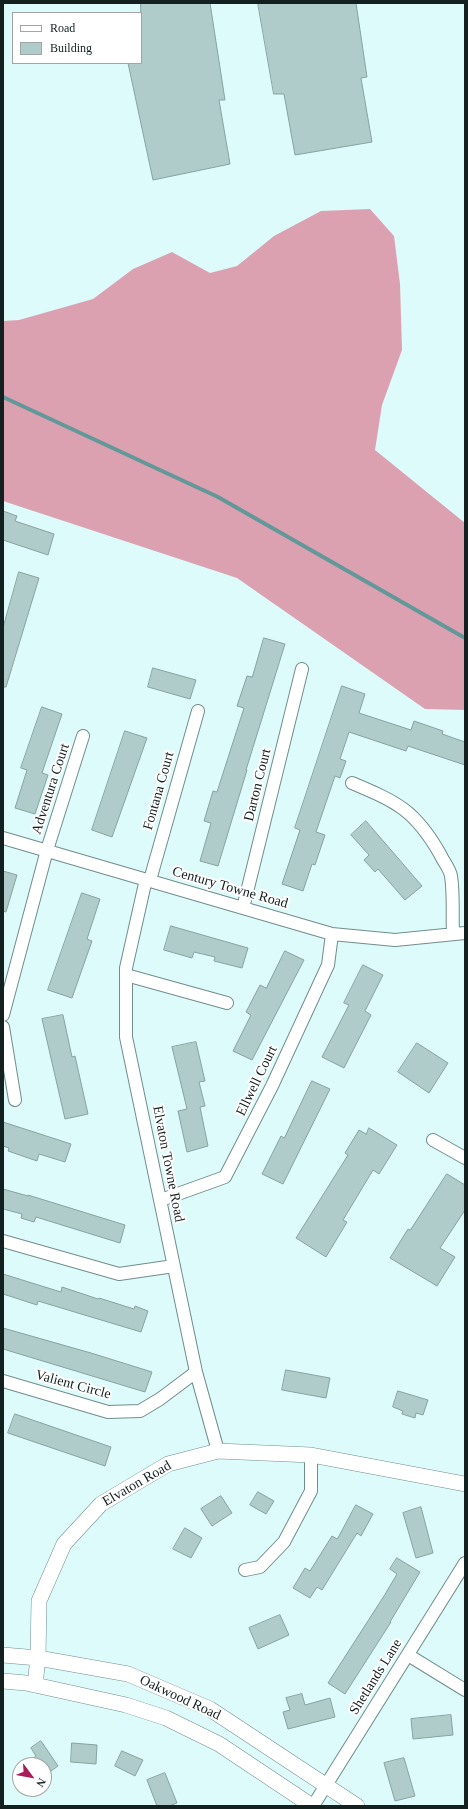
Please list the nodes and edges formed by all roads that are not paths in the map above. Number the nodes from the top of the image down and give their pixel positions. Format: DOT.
graph roads {
  1 [pos="302,669"];
  2 [pos="198,711"];
  3 [pos="83,736"];
  4 [pos="352,783"];
  5 [pos="3,838"];
  6 [pos="47,850"];
  7 [pos="148,880"];
  8 [pos="243,908"];
  9 [pos="459,933"];
  10 [pos="332,934"];
  11 [pos="126,975"];
  12 [pos="227,1003"];
  13 [pos="3,1015"];
  14 [pos="3,1027"];
  15 [pos="15,1100"];
  16 [pos="433,1140"];
  17 [pos="465,1158"];
  18 [pos="161,1200"];
  19 [pos="3,1241"];
  20 [pos="174,1266"];
  21 [pos="196,1372"];
  22 [pos="3,1381"];
  23 [pos="218,1452"];
  24 [pos="311,1455"];
  25 [pos="465,1484"];
  26 [pos="465,1563"];
  27 [pos="245,1570"];
  28 [pos="3,1655"];
  29 [pos="408,1655"];
  30 [pos="38,1658"];
  31 [pos="3,1682"];
  32 [pos="35,1685"];
  33 [pos="465,1690"];
  34 [pos="326,1785"];
  35 [pos="312,1806"];
  36 [pos="357,1806"];
  1 -- 8 [label="street, Darton Court"];
  2 -- 7 [label="street, Fontana Court"];
  3 -- 6 [label="street, Adventura Court"];
  4 -- 9 [label="street"];
  5 -- 6 [label="street, Century Towne Road"];
  6 -- 7 [label="street, Century Towne Road"];
  6 -- 13 [label="street, Adventura Court"];
  7 -- 8 [label="street, Century Towne Road"];
  7 -- 11 [label="street, Elvaton Towne Road"];
  8 -- 10 [label="street, Century Towne Road"];
  9 -- 10 [label="street, Century Towne Road"];
  10 -- 18 [label="street, Ellwell Court"];
  11 -- 12 [label="street"];
  11 -- 18 [label="street, Elvaton Towne Road"];
  14 -- 15 [label="street"];
  16 -- 17 [label="street"];
  18 -- 20 [label="street, Elvaton Towne Road"];
  19 -- 20 [label="street"];
  20 -- 21 [label="street, Elvaton Towne Road"];
  21 -- 22 [label="street, Valient Circle"];
  21 -- 23 [label="street, Elvaton Towne Road"];
  23 -- 24 [label="street, Elvaton Road"];
  23 -- 30 [label="street, Elvaton Road"];
  24 -- 25 [label="street, Elvaton Road"];
  24 -- 27 [label="street"];
  26 -- 29 [label="street, Shetlands Lane"];
  28 -- 30 [label="street, Oakwood Road"];
  29 -- 33 [label="street"];
  29 -- 34 [label="street, Shetlands Lane"];
  30 -- 32 [label="street, Elvaton Road"];
  30 -- 34 [label="street, Oakwood Road"];
  31 -- 32 [label="street, Oakwood Road"];
  32 -- 35 [label="street, Oakwood Road"];
  34 -- 35 [label="street, Shetlands Lane"];
  34 -- 36 [label="street, Oakwood Road"];
}
